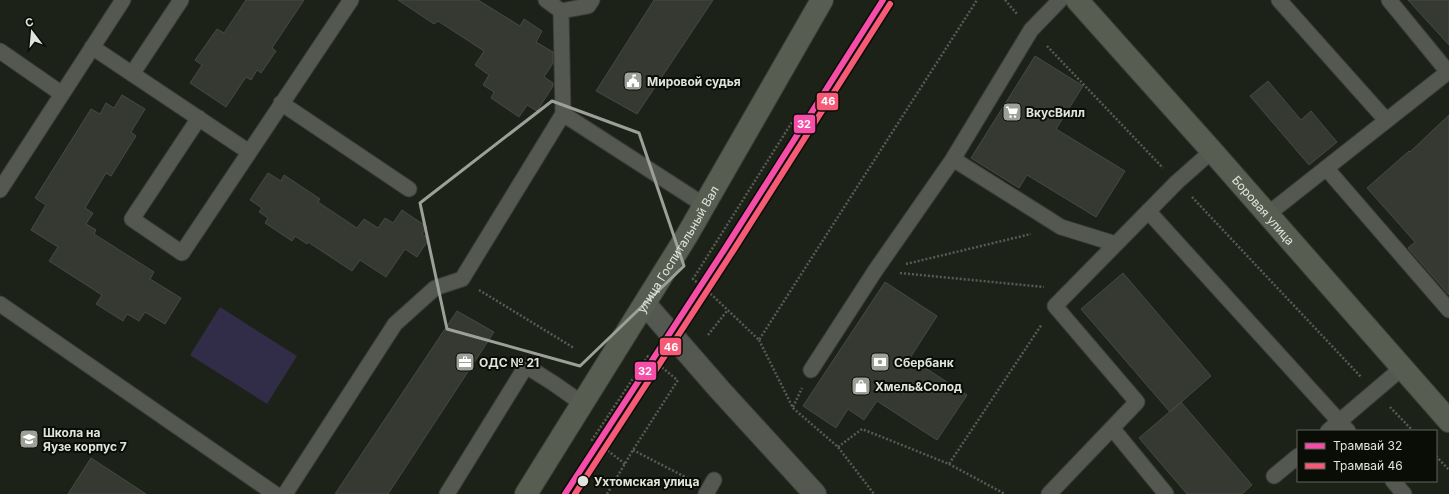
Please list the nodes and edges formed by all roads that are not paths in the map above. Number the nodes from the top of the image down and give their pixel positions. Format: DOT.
graph roads {
  1 [pos="123,0"];
  2 [pos="180,0"];
  3 [pos="351,0"];
  4 [pos="546,0"];
  5 [pos="592,0"];
  6 [pos="822,0"];
  7 [pos="1060,0"];
  8 [pos="1077,0"];
  9 [pos="1279,0"];
  10 [pos="1389,0"];
  11 [pos="562,11"];
  12 [pos="92,47"];
  13 [pos="0,51"];
  14 [pos="132,74"];
  15 [pos="62,94"];
  16 [pos="281,103"];
  17 [pos="564,114"];
  18 [pos="199,118"];
  19 [pos="1386,120"];
  20 [pos="1212,151"];
  21 [pos="249,152"];
  22 [pos="953,159"];
  23 [pos="1326,168"];
  24 [pos="409,189"];
  25 [pos="0,190"];
  26 [pos="704,206"];
  27 [pos="1148,211"];
  28 [pos="1268,214"];
  29 [pos="1116,244"];
  30 [pos="0,304"];
  31 [pos="645,304"];
  32 [pos="1449,310"];
  33 [pos="1402,368"];
  34 [pos="811,370"];
  35 [pos="583,404"];
  36 [pos="1449,421"];
  37 [pos="1344,426"];
  38 [pos="1112,428"];
  39 [pos="1331,430"];
  40 [pos="1297,457"];
  41 [pos="1274,476"];
  42 [pos="1394,482"];
  43 [pos="274,494"];
  44 [pos="285,494"];
  45 [pos="446,494"];
  46 [pos="526,494"];
  47 [pos="815,494"];
  48 [pos="1049,494"];
  49 [pos="1166,494"];
  50 [pos="1404,494"];
  1 -- 12 [label="lane"];
  2 -- 14 [label="lane"];
  3 -- 16 [label="lane"];
  4 -- 11 [label="lane"];
  5 -- 11 [label="lane"];
  6 -- 26 [label="main road, улица Госпитальный Вал"];
  7 -- 22 [label="lane"];
  8 -- 20 [label="main road, Боровая улица"];
  9 -- 19 [label="lane"];
  10 -- 19 [label="lane"];
  11 -- 17 [label="lane"];
  12 -- 14 [label="lane"];
  12 -- 15 [label="lane"];
  13 -- 15 [label="lane"];
  14 -- 18 [label="lane"];
  15 -- 25 [label="lane"];
  16 -- 21 [label="lane"];
  16 -- 24 [label="lane"];
  17 -- 26 [label="lane"];
  17 -- 44 [label="lane"];
  18 -- 21 [label="lane"];
  18 -- 21 [label="lane"];
  19 -- 23 [label="lane"];
  20 -- 27 [label="lane"];
  20 -- 28 [label="main road, Боровая улица"];
  22 -- 29 [label="lane"];
  22 -- 34 [label="lane"];
  23 -- 28 [label="lane"];
  23 -- 32 [label="lane"];
  26 -- 31 [label="main road, улица Госпитальный Вал"];
  27 -- 29 [label="lane"];
  27 -- 37 [label="lane"];
  28 -- 33 [label="main road, Боровая улица"];
  29 -- 38 [label="lane"];
  30 -- 43 [label="lane"];
  31 -- 35 [label="main road, улица Госпитальный Вал"];
  31 -- 47 [label="street"];
  33 -- 36 [label="main road, Боровая улица"];
  33 -- 37 [label="lane"];
  35 -- 45 [label="lane"];
  35 -- 46 [label="main road, улица Госпитальный Вал"];
  37 -- 39 [label="lane"];
  38 -- 48 [label="lane"];
  38 -- 49 [label="lane"];
  40 -- 41 [label="lane"];
  42 -- 50 [label="lane"];
}
